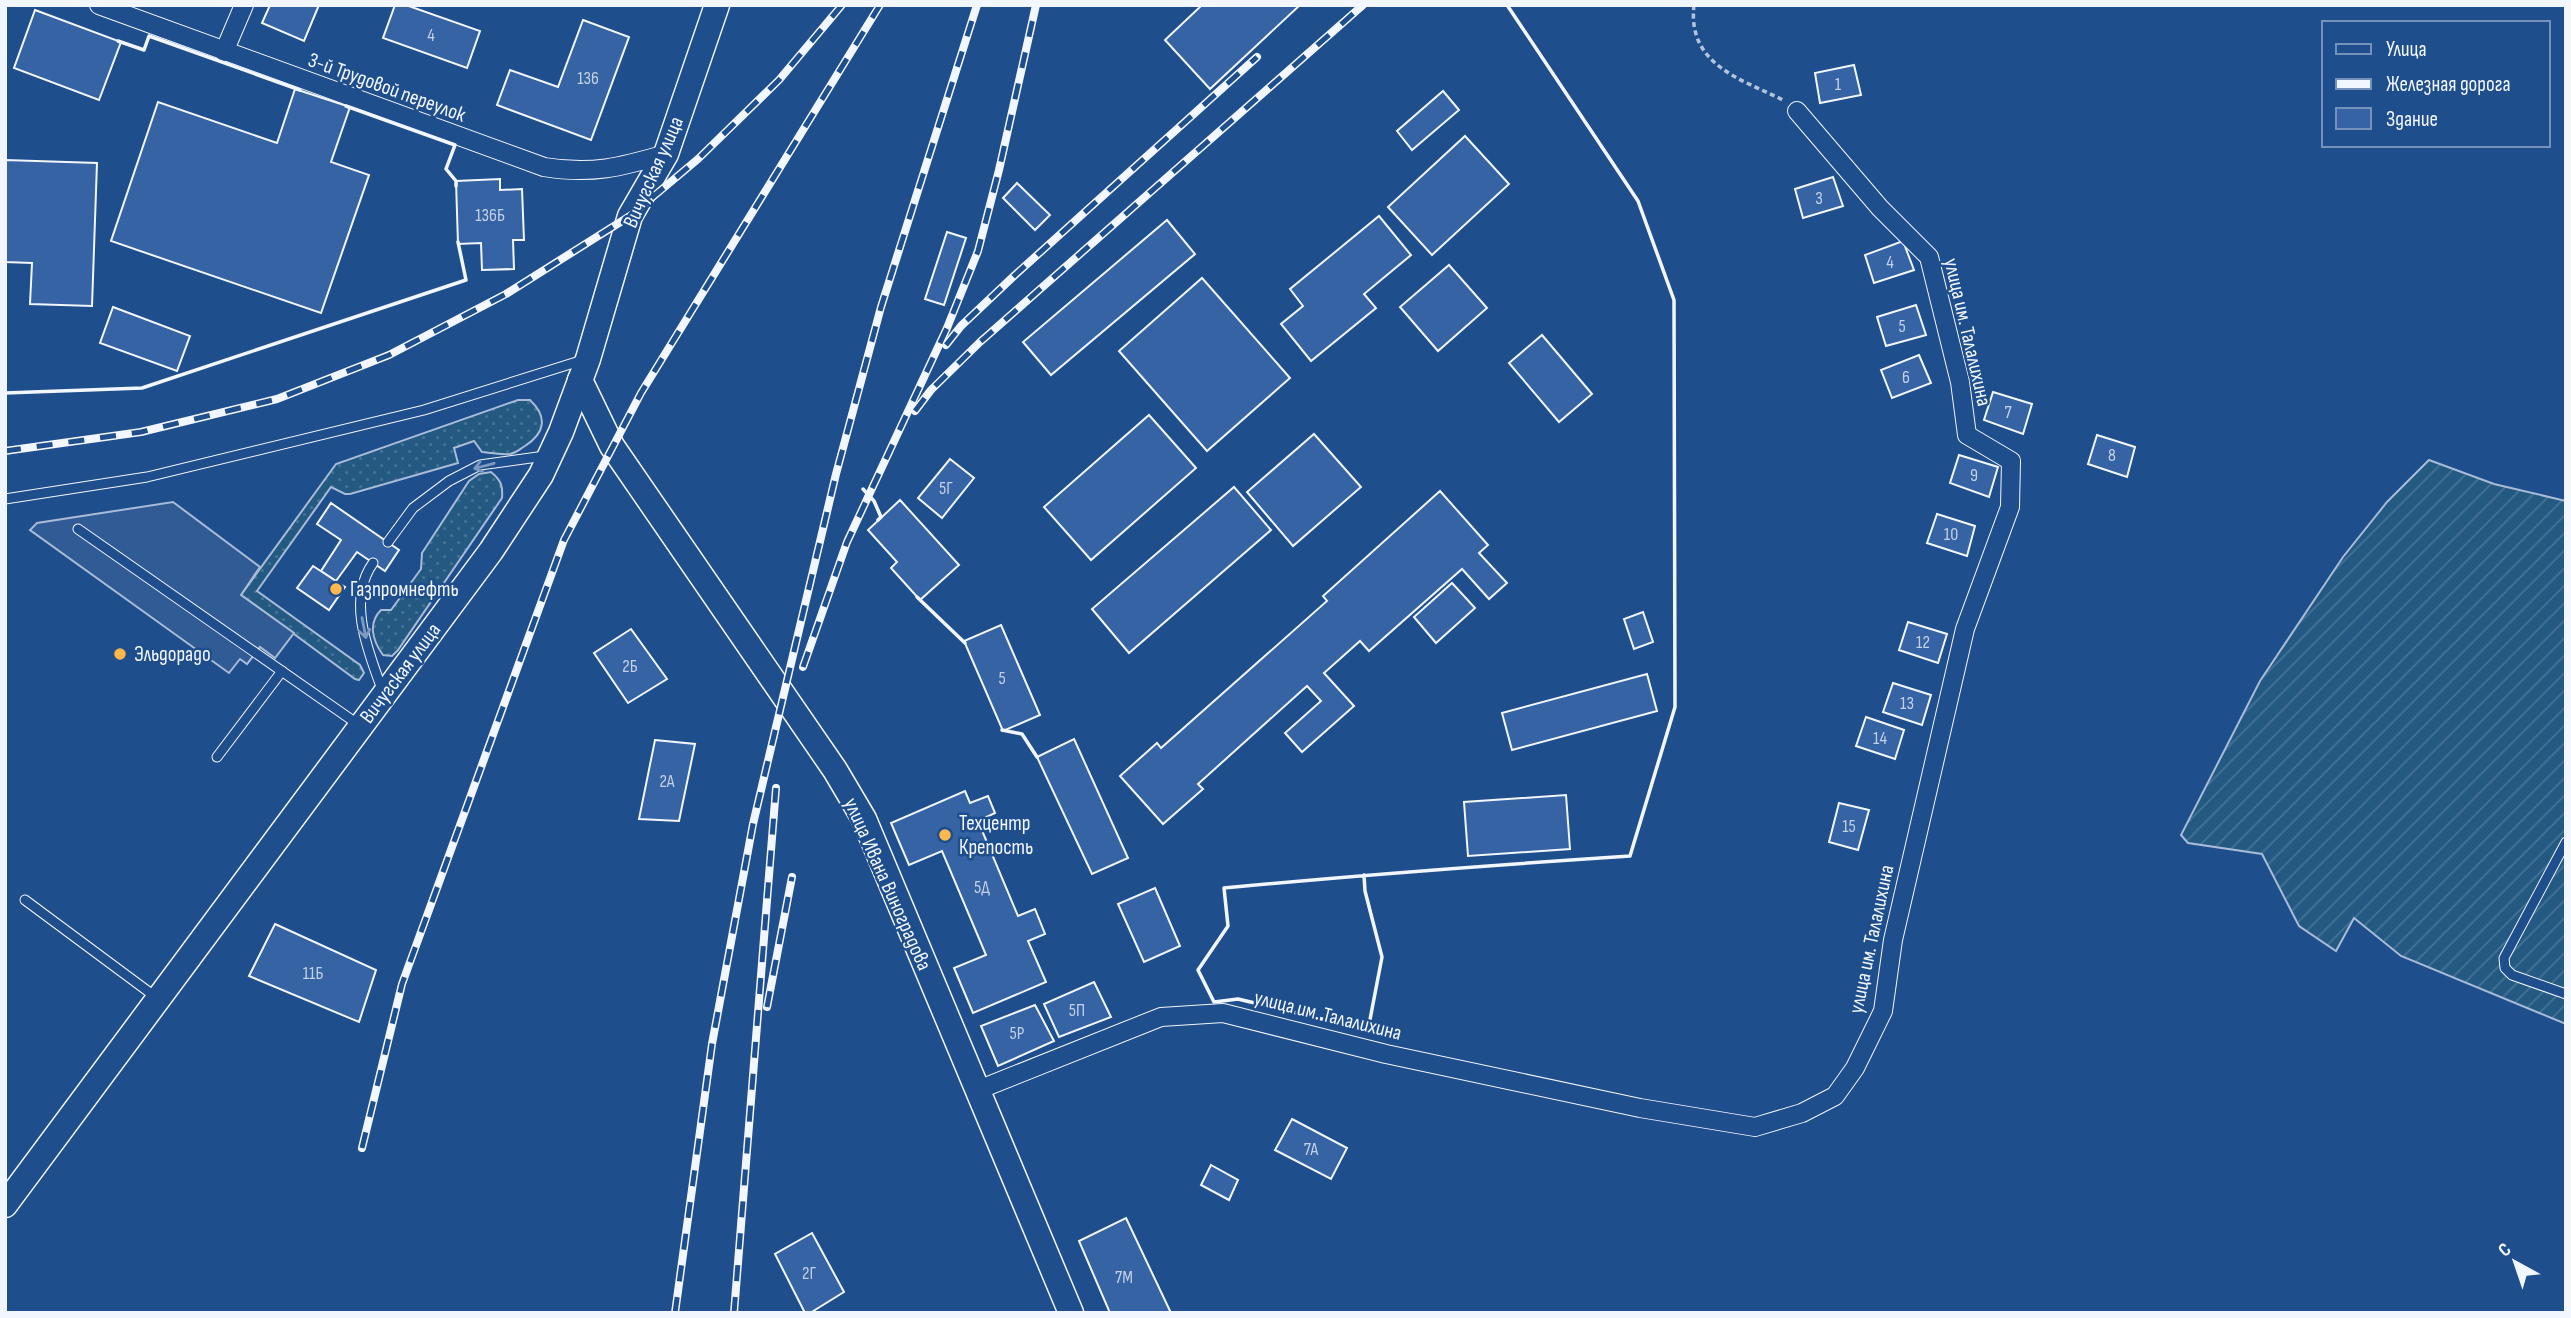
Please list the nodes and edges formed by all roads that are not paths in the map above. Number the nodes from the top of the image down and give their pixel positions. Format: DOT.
graph roads {
  1 [pos="99,5"];
  2 [pos="244,5"];
  3 [pos="717,5"];
  4 [pos="224,52"];
  5 [pos="1797,111"];
  6 [pos="666,154"];
  7 [pos="584,370"];
  8 [pos="551,455"];
  9 [pos="5,499"];
  10 [pos="78,529"];
  11 [pos="388,542"];
  12 [pos="373,563"];
  13 [pos="282,671"];
  14 [pos="384,694"];
  15 [pos="361,726"];
  16 [pos="217,757"];
  17 [pos="2566,842"];
  18 [pos="25,900"];
  19 [pos="2566,994"];
  20 [pos="158,999"];
  21 [pos="978,1090"];
  22 [pos="5,1205"];
  23 [pos="1071,1313"];
  1 -- 4 [label="street, 3-й Трудовой переулок"];
  2 -- 4 [label="street"];
  3 -- 6 [label="main road, Вичугская улица"];
  4 -- 6 [label="street, 3-й Трудовой переулок"];
  5 -- 21 [label="street, улица им. Талалихина"];
  6 -- 7 [label="main road, Вичугская улица"];
  7 -- 8 [label="main road, Вичугская улица"];
  7 -- 9 [label="lane"];
  7 -- 21 [label="main road, улица Ивана Виноградова"];
  8 -- 11 [label="lane, one-way"];
  8 -- 14 [label="main road, Вичугская улица"];
  10 -- 13 [label="lane"];
  12 -- 14 [label="lane, one-way"];
  13 -- 15 [label="lane"];
  13 -- 16 [label="lane"];
  14 -- 15 [label="main road, Вичугская улица"];
  15 -- 20 [label="main road, Вичугская улица"];
  17 -- 19 [label="lane"];
  18 -- 20 [label="lane"];
  20 -- 22 [label="main road, Вичугская улица"];
  21 -- 23 [label="main road, улица Ивана Виноградова"];
}
